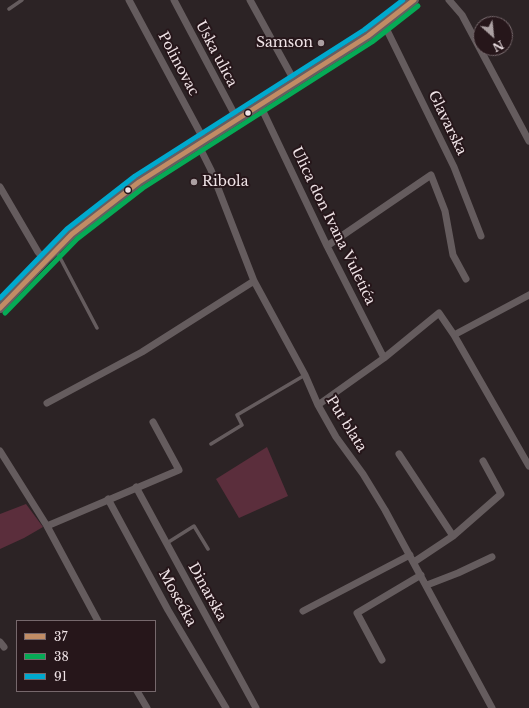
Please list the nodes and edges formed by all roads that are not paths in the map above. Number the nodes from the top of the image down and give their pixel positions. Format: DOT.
graph roads {
  1 [pos="22,0"];
  2 [pos="129,0"];
  3 [pos="174,0"];
  4 [pos="250,0"];
  5 [pos="414,0"];
  6 [pos="449,0"];
  7 [pos="9,9"];
  8 [pos="384,24"];
  9 [pos="295,82"];
  10 [pos="260,105"];
  11 [pos="237,119"];
  12 [pos="529,141"];
  13 [pos="201,142"];
  14 [pos="0,187"];
  15 [pos="481,236"];
  16 [pos="327,246"];
  17 [pos="55,249"];
  18 [pos="45,260"];
  19 [pos="466,279"];
  20 [pos="254,280"];
  21 [pos="529,296"];
  22 [pos="0,308"];
  23 [pos="97,328"];
  24 [pos="454,335"];
  25 [pos="384,358"];
  26 [pos="305,375"];
  27 [pos="47,403"];
  28 [pos="318,405"];
  29 [pos="152,422"];
  30 [pos="211,444"];
  31 [pos="0,451"];
  32 [pos="399,454"];
  33 [pos="483,461"];
  34 [pos="529,466"];
  35 [pos="136,487"];
  36 [pos="108,499"];
  37 [pos="46,526"];
  38 [pos="453,536"];
  39 [pos="166,544"];
  40 [pos="208,550"];
  41 [pos="492,557"];
  42 [pos="412,558"];
  43 [pos="421,576"];
  44 [pos="427,586"];
  45 [pos="303,612"];
  46 [pos="97,620"];
  47 [pos="382,660"];
  48 [pos="138,692"];
  49 [pos="147,708"];
  50 [pos="226,708"];
  51 [pos="256,708"];
  52 [pos="492,708"];
  1 -- 7 [label="lane"];
  2 -- 13 [label="street, Polinovac"];
  3 -- 11 [label="street, Uska ulica"];
  4 -- 9 [label="street"];
  5 -- 8 [label="main road"];
  6 -- 12 [label="street"];
  8 -- 9 [label="main road"];
  8 -- 15 [label="street, Glavarska"];
  9 -- 10 [label="main road"];
  10 -- 11 [label="main road"];
  10 -- 16 [label="street, Ulica don Ivana Vuletića"];
  11 -- 13 [label="main road"];
  13 -- 17 [label="main road"];
  13 -- 20 [label="street, Put blata"];
  14 -- 18 [label="street"];
  16 -- 19 [label="street"];
  16 -- 25 [label="street, Ulica don Ivana Vuletića"];
  17 -- 18 [label="main road"];
  17 -- 23 [label="lane"];
  18 -- 22 [label="main road"];
  20 -- 26 [label="street, Put blata"];
  20 -- 27 [label="street"];
  21 -- 24 [label="street"];
  24 -- 25 [label="street"];
  24 -- 34 [label="street"];
  25 -- 28 [label="street"];
  26 -- 28 [label="street, Put blata"];
  26 -- 30 [label="lane"];
  28 -- 42 [label="street, Put blata"];
  29 -- 35 [label="street"];
  31 -- 37 [label="street"];
  32 -- 38 [label="street"];
  33 -- 38 [label="street"];
  35 -- 36 [label="street"];
  35 -- 39 [label="street, Dinarska"];
  36 -- 37 [label="street"];
  36 -- 50 [label="street, Mosećka"];
  37 -- 46 [label="street"];
  38 -- 42 [label="street"];
  39 -- 40 [label="lane"];
  39 -- 51 [label="street, Dinarska"];
  41 -- 44 [label="street"];
  42 -- 43 [label="street, Put blata"];
  42 -- 45 [label="street"];
  43 -- 44 [label="street, Put blata"];
  43 -- 47 [label="street"];
  44 -- 52 [label="street, Put blata"];
  48 -- 49 [label="street"];
}
